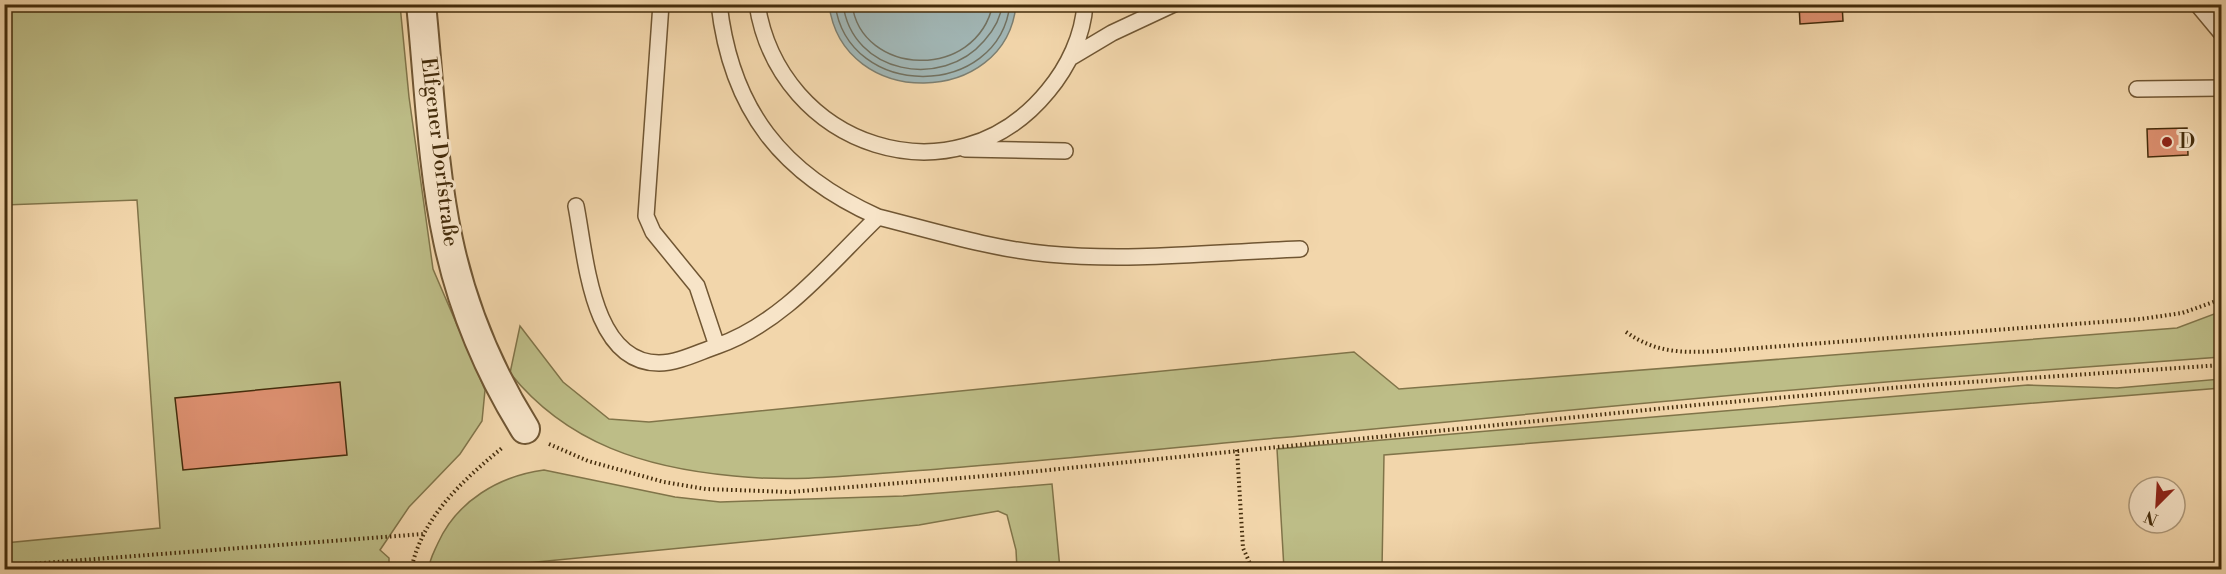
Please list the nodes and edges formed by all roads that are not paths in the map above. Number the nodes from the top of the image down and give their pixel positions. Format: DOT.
graph roads {
  1 [pos="421,4"];
  2 [pos="661,4"];
  3 [pos="720,4"];
  4 [pos="757,4"];
  5 [pos="1085,4"];
  6 [pos="1174,4"];
  7 [pos="2197,4"];
  8 [pos="2222,34"];
  9 [pos="1070,58"];
  10 [pos="2222,88"];
  11 [pos="2137,89"];
  12 [pos="953,148"];
  13 [pos="1065,151"];
  14 [pos="576,206"];
  15 [pos="878,217"];
  16 [pos="1300,249"];
  17 [pos="717,346"];
  18 [pos="525,429"];
  1 -- 18 [label="street, Elfgener Dorfstraße"];
  2 -- 17 [label="lane"];
  3 -- 15 [label="lane"];
  4 -- 12 [label="lane"];
  5 -- 9 [label="lane"];
  6 -- 9 [label="lane"];
  7 -- 8 [label="lane"];
  9 -- 12 [label="lane"];
  10 -- 11 [label="lane"];
  12 -- 13 [label="lane"];
  14 -- 17 [label="lane"];
  15 -- 16 [label="lane"];
  15 -- 17 [label="lane"];
}
